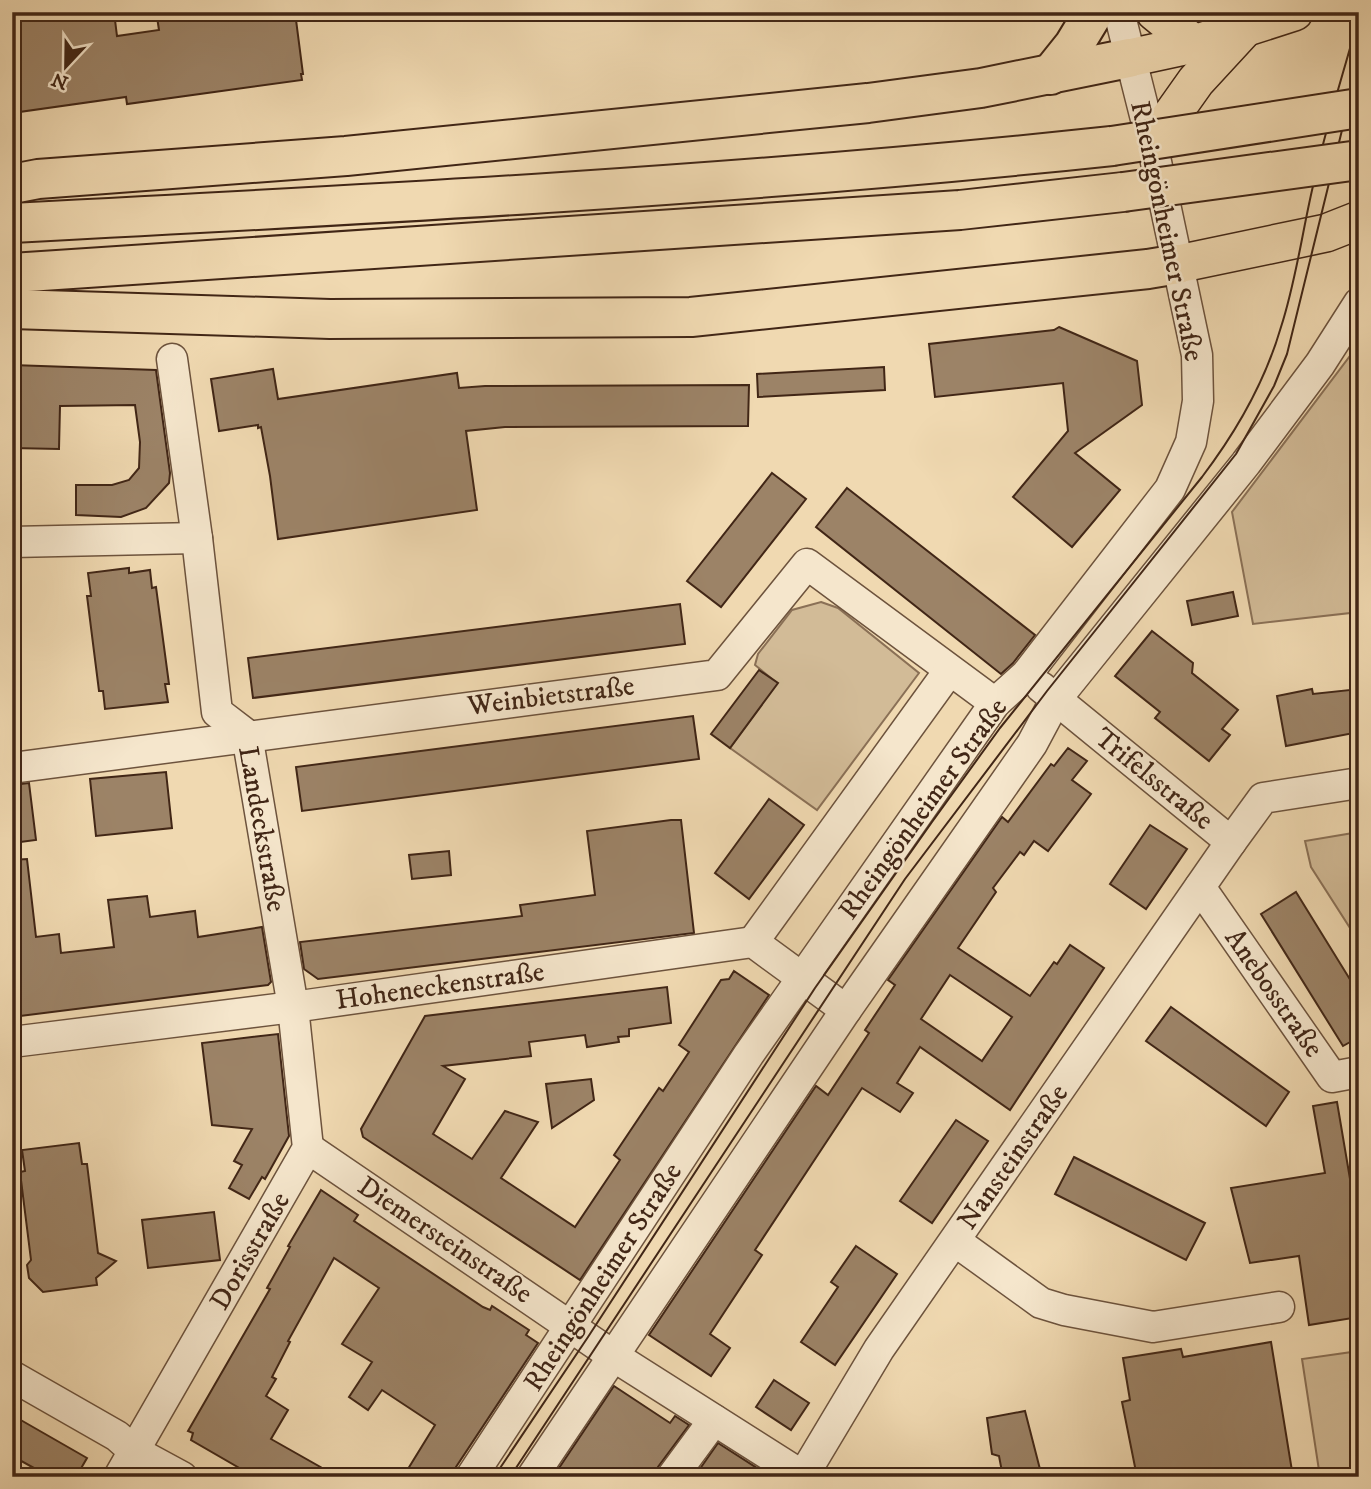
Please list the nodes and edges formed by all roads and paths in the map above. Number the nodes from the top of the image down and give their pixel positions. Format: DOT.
graph roads {
  1 [pos="1094,12"];
  2 [pos="1119,12"];
  3 [pos="1155,12"];
  4 [pos="1294,12"];
  5 [pos="1244,29"];
  6 [pos="1194,44"];
  7 [pos="1129,58"];
  8 [pos="1049,75"];
  9 [pos="1359,108"];
  10 [pos="1152,143"];
  11 [pos="1359,160"];
  12 [pos="12,184"];
  13 [pos="1359,220"];
  14 [pos="12,223"];
  15 [pos="1178,264"];
  16 [pos="12,273"];
  17 [pos="1359,303"];
  18 [pos="12,309"];
  19 [pos="172,359"];
  20 [pos="197,538"];
  21 [pos="12,542"];
  22 [pos="948,671"];
  23 [pos="1026,675"];
  24 [pos="1056,699"];
  25 [pos="995,703"];
  26 [pos="247,735"];
  27 [pos="12,768"];
  28 [pos="1359,783"];
  29 [pos="1231,842"];
  30 [pos="1200,887"];
  31 [pos="754,942"];
  32 [pos="801,980"];
  33 [pos="293,1007"];
  34 [pos="846,1010"];
  35 [pos="12,1042"];
  36 [pos="1359,1072"];
  37 [pos="308,1148"];
  38 [pos="955,1241"];
  39 [pos="1279,1307"];
  40 [pos="571,1325"];
  41 [pos="615,1357"];
  42 [pos="12,1376"];
  43 [pos="714,1420"];
  44 [pos="134,1451"];
  45 [pos="803,1476"];
  46 [pos="119,1477"];
  47 [pos="181,1477"];
  48 [pos="471,1477"];
  49 [pos="532,1477"];
  50 [pos="672,1477"];
  1 -- 8 [label="highway"];
  2 -- 7 [label="street, Rheingönheimer Straße"];
  3 -- 6 [label="main road"];
  4 -- 5 [label="main road"];
  5 -- 6 [label="main road"];
  5 -- 10 [label="main road"];
  6 -- 7 [label="main road"];
  7 -- 8 [label="highway"];
  7 -- 10 [label="street, Rheingönheimer Straße"];
  8 -- 12 [label="highway"];
  9 -- 14 [label="highway, bridge"];
  10 -- 15 [label="street, Rheingönheimer Straße"];
  11 -- 16 [label="highway, bridge"];
  13 -- 15 [label="main road"];
  15 -- 18 [label="highway"];
  15 -- 23 [label="street, Rheingönheimer Straße"];
  17 -- 24 [label="street, Rheingönheimer Straße"];
  19 -- 20 [label="street, Landeckstraße"];
  20 -- 21 [label="street"];
  20 -- 26 [label="street, Landeckstraße"];
  22 -- 25 [label="street, Weinbietstraße"];
  22 -- 26 [label="street, Weinbietstraße"];
  22 -- 31 [label="street"];
  23 -- 24 [label="street, Trifelsstraße"];
  23 -- 25 [label="street, Rheingönheimer Straße"];
  24 -- 29 [label="street, Trifelsstraße"];
  24 -- 34 [label="street, Rheingönheimer Straße"];
  25 -- 32 [label="street, Rheingönheimer Straße"];
  26 -- 27 [label="street, Weinbietstraße"];
  26 -- 33 [label="street, Landeckstraße"];
  28 -- 29 [label="street, Trifelsstraße"];
  29 -- 30 [label="street, Nansteinstraße"];
  30 -- 36 [label="street, Anebosstraße"];
  30 -- 38 [label="street, Nansteinstraße"];
  31 -- 32 [label="street"];
  31 -- 33 [label="street, Hoheneckenstraße"];
  32 -- 34 [label="street"];
  32 -- 40 [label="street, Rheingönheimer Straße"];
  33 -- 35 [label="street, Hoheneckenstraße"];
  33 -- 37 [label="street"];
  34 -- 41 [label="street, Rheingönheimer Straße"];
  37 -- 40 [label="street, Diemersteinstraße"];
  37 -- 44 [label="street, Dorisstraße"];
  38 -- 39 [label="street"];
  38 -- 45 [label="street, Nansteinstraße"];
  40 -- 41 [label="street, Diemersteinstraße"];
  40 -- 48 [label="street, Rheingönheimer Straße"];
  41 -- 43 [label="street, Diemersteinstraße"];
  41 -- 49 [label="street, Rheingönheimer Straße"];
  42 -- 44 [label="street"];
  43 -- 45 [label="street, Diemersteinstraße"];
  43 -- 50 [label="street"];
  44 -- 46 [label="street, Dorisstraße"];
  44 -- 47 [label="street"];
}
